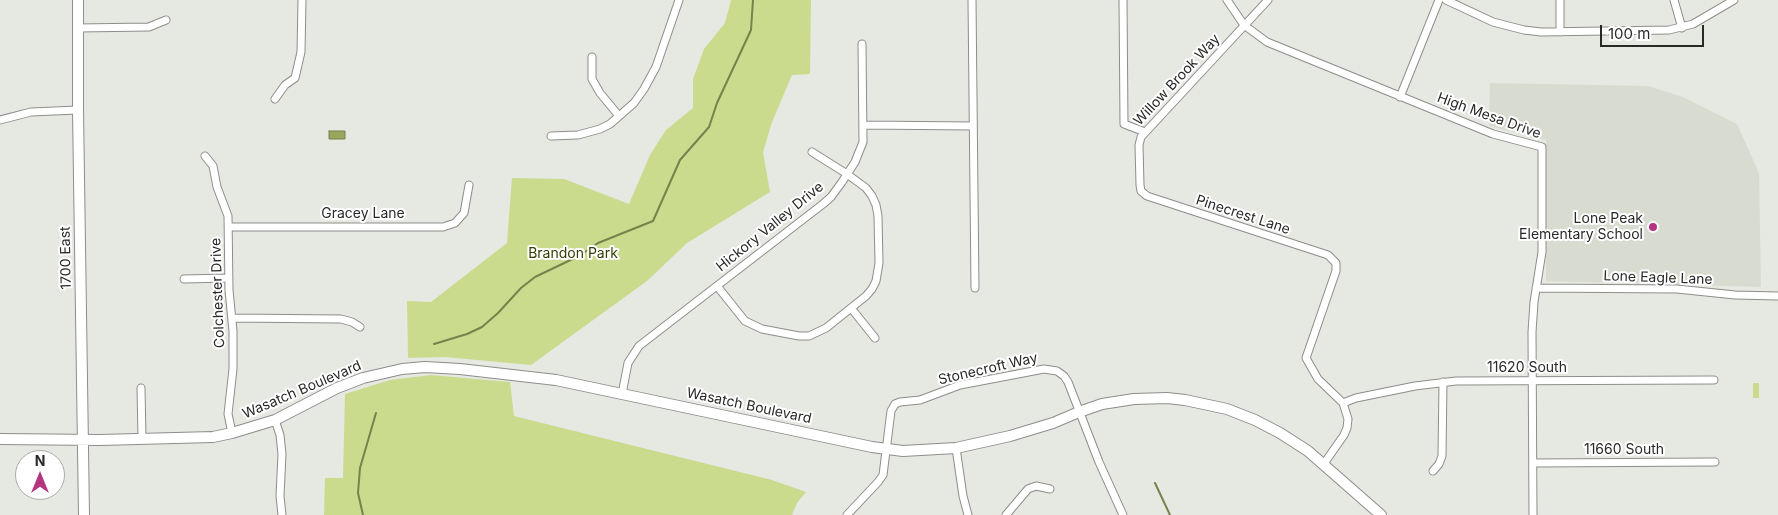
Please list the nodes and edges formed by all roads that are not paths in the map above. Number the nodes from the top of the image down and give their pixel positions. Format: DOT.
graph roads {
  1 [pos="78,0"];
  2 [pos="302,0"];
  3 [pos="679,0"];
  4 [pos="972,0"];
  5 [pos="1123,0"];
  6 [pos="1227,0"];
  7 [pos="1268,0"];
  8 [pos="1439,0"];
  9 [pos="1446,0"];
  10 [pos="1560,0"];
  11 [pos="1674,0"];
  12 [pos="1734,0"];
  13 [pos="166,20"];
  14 [pos="1244,25"];
  15 [pos="78,28"];
  16 [pos="1682,28"];
  17 [pos="1560,32"];
  18 [pos="862,44"];
  19 [pos="592,56"];
  20 [pos="1400,97"];
  21 [pos="275,99"];
  22 [pos="78,110"];
  23 [pos="619,116"];
  24 [pos="0,120"];
  25 [pos="864,125"];
  26 [pos="973,126"];
  27 [pos="1145,132"];
  28 [pos="551,136"];
  29 [pos="812,152"];
  30 [pos="205,156"];
  31 [pos="847,174"];
  32 [pos="469,185"];
  33 [pos="1141,191"];
  34 [pos="229,227"];
  35 [pos="228,278"];
  36 [pos="184,279"];
  37 [pos="717,286"];
  38 [pos="975,288"];
  39 [pos="1536,288"];
  40 [pos="1778,296"];
  41 [pos="851,308"];
  42 [pos="232,318"];
  43 [pos="360,327"];
  44 [pos="874,338"];
  45 [pos="1533,380"];
  46 [pos="1714,380"];
  47 [pos="1443,382"];
  48 [pos="142,388"];
  49 [pos="622,394"];
  50 [pos="1343,403"];
  51 [pos="1079,412"];
  52 [pos="275,420"];
  53 [pos="232,433"];
  54 [pos="142,438"];
  55 [pos="0,439"];
  56 [pos="82,440"];
  57 [pos="956,448"];
  58 [pos="887,449"];
  59 [pos="1714,462"];
  60 [pos="1533,463"];
  61 [pos="1323,466"];
  62 [pos="1433,471"];
  63 [pos="1050,489"];
  64 [pos="84,515"];
  65 [pos="282,515"];
  66 [pos="847,515"];
  67 [pos="968,515"];
  68 [pos="1006,515"];
  69 [pos="1123,515"];
  70 [pos="1381,515"];
  71 [pos="1533,515"];
  1 -- 15 [label="main road, 1700 East"];
  2 -- 21 [label="street"];
  3 -- 23 [label="street"];
  4 -- 26 [label="street"];
  5 -- 27 [label="street"];
  6 -- 14 [label="street, High Mesa Drive"];
  7 -- 14 [label="street, Willow Brook Way"];
  8 -- 20 [label="street"];
  9 -- 17 [label="street"];
  10 -- 17 [label="street"];
  11 -- 16 [label="street"];
  12 -- 16 [label="street"];
  13 -- 15 [label="street"];
  14 -- 20 [label="street, High Mesa Drive"];
  14 -- 27 [label="street, Willow Brook Way"];
  15 -- 22 [label="main road, 1700 East"];
  16 -- 17 [label="street"];
  18 -- 25 [label="street, Hickory Valley Drive"];
  19 -- 23 [label="street"];
  20 -- 39 [label="street, High Mesa Drive"];
  22 -- 24 [label="street"];
  22 -- 56 [label="main road, 1700 East"];
  23 -- 28 [label="street"];
  25 -- 26 [label="street"];
  25 -- 31 [label="street, Hickory Valley Drive"];
  26 -- 38 [label="street"];
  27 -- 33 [label="street, Willow Brook Way"];
  29 -- 31 [label="street"];
  30 -- 34 [label="street, Colchester Drive"];
  31 -- 37 [label="street, Hickory Valley Drive"];
  31 -- 41 [label="street"];
  32 -- 34 [label="street, Gracey Lane"];
  33 -- 50 [label="street, Pinecrest Lane"];
  34 -- 35 [label="street, Colchester Drive"];
  35 -- 36 [label="street"];
  35 -- 42 [label="street, Colchester Drive"];
  37 -- 41 [label="street"];
  37 -- 49 [label="street, Hickory Valley Drive"];
  39 -- 40 [label="street, Lone Eagle Lane"];
  39 -- 45 [label="street, High Mesa Drive"];
  41 -- 44 [label="street"];
  42 -- 43 [label="street"];
  42 -- 53 [label="street, Colchester Drive"];
  45 -- 46 [label="street, 11620 South"];
  45 -- 47 [label="street, 11620 South"];
  45 -- 60 [label="street, High Mesa Drive"];
  47 -- 50 [label="street, 11620 South"];
  47 -- 62 [label="street"];
  48 -- 54 [label="street"];
  49 -- 52 [label="main road, Wasatch Boulevard"];
  49 -- 58 [label="main road, Wasatch Boulevard"];
  50 -- 61 [label="street"];
  51 -- 57 [label="main road, Wasatch Boulevard"];
  51 -- 58 [label="street, Stonecroft Way"];
  51 -- 61 [label="main road, Wasatch Boulevard"];
  51 -- 69 [label="street"];
  52 -- 53 [label="main road, Wasatch Boulevard"];
  52 -- 65 [label="street"];
  53 -- 54 [label="main road, Wasatch Boulevard"];
  54 -- 56 [label="main road, Wasatch Boulevard"];
  55 -- 56 [label="main road, Wasatch Boulevard"];
  56 -- 64 [label="main road, 1700 East"];
  57 -- 58 [label="main road, Wasatch Boulevard"];
  57 -- 67 [label="street"];
  58 -- 66 [label="street"];
  59 -- 60 [label="street, 11660 South"];
  60 -- 71 [label="street, High Mesa Drive"];
  61 -- 70 [label="main road, Wasatch Boulevard"];
  63 -- 68 [label="street"];
}
